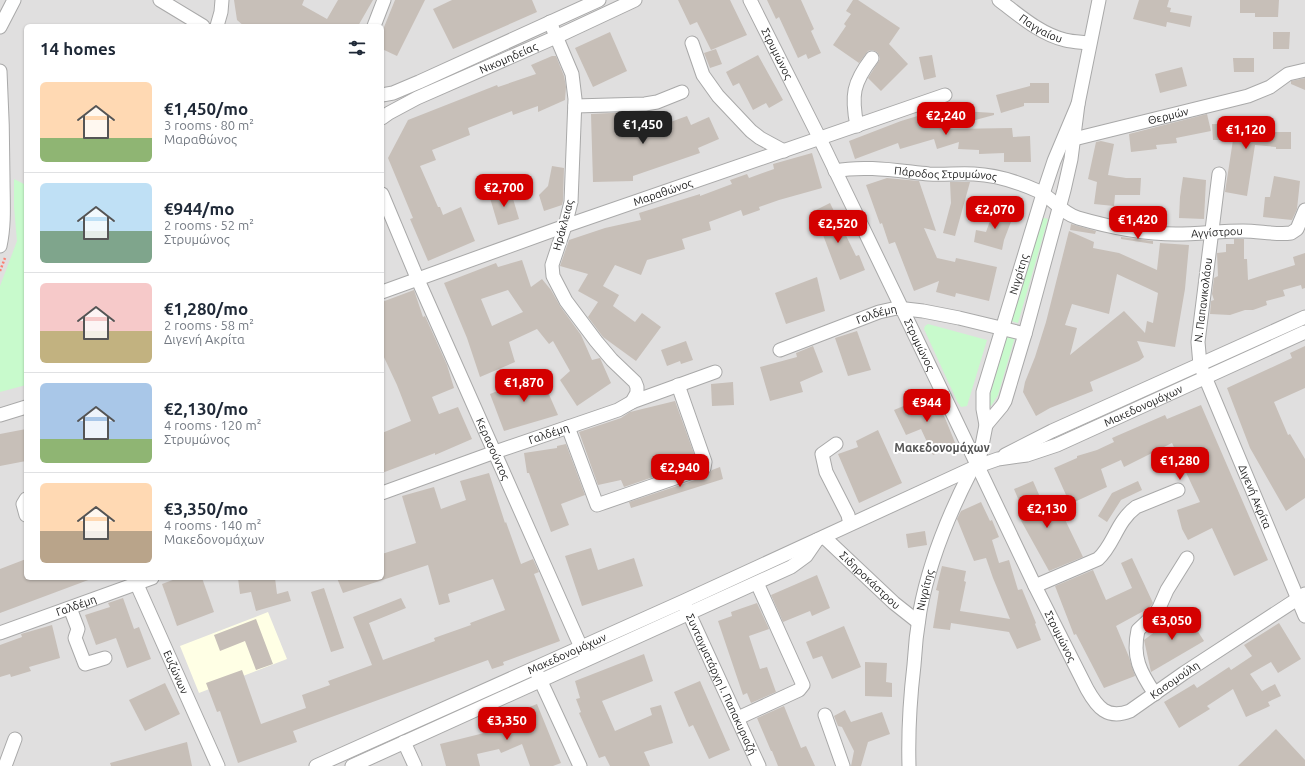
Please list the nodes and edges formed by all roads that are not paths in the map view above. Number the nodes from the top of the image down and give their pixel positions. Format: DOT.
graph roads {
  1 [pos="14,0"];
  2 [pos="160,0"];
  3 [pos="222,0"];
  4 [pos="384,0"];
  5 [pos="600,0"];
  6 [pos="635,0"];
  7 [pos="750,0"];
  8 [pos="999,0"];
  9 [pos="1099,0"];
  10 [pos="550,22"];
  11 [pos="200,24"];
  12 [pos="218,24"];
  13 [pos="375,24"];
  14 [pos="0,26"];
  15 [pos="556,37"];
  16 [pos="692,43"];
  17 [pos="1090,43"];
  18 [pos="872,58"];
  19 [pos="1305,70"];
  20 [pos="0,71"];
  21 [pos="682,92"];
  22 [pos="384,95"];
  23 [pos="945,95"];
  24 [pos="1078,104"];
  25 [pos="575,106"];
  26 [pos="384,117"];
  27 [pos="857,126"];
  28 [pos="820,139"];
  29 [pos="1074,139"];
  30 [pos="784,151"];
  31 [pos="835,171"];
  32 [pos="1219,174"];
  33 [pos="384,199"];
  34 [pos="1051,201"];
  35 [pos="1305,210"];
  36 [pos="565,226"];
  37 [pos="1211,232"];
  38 [pos="0,246"];
  39 [pos="418,280"];
  40 [pos="384,291"];
  41 [pos="901,308"];
  42 [pos="1305,317"];
  43 [pos="1002,328"];
  44 [pos="1305,332"];
  45 [pos="1025,334"];
  46 [pos="780,350"];
  47 [pos="1202,371"];
  48 [pos="714,372"];
  49 [pos="678,385"];
  50 [pos="632,402"];
  51 [pos="24,408"];
  52 [pos="0,415"];
  53 [pos="986,426"];
  54 [pos="568,427"];
  55 [pos="836,444"];
  56 [pos="495,452"];
  57 [pos="975,467"];
  58 [pos="1178,490"];
  59 [pos="384,492"];
  60 [pos="850,524"];
  61 [pos="820,538"];
  62 [pos="1187,558"];
  63 [pos="136,581"];
  64 [pos="757,583"];
  65 [pos="1035,586"];
  66 [pos="1301,597"];
  67 [pos="687,607"];
  68 [pos="70,608"];
  69 [pos="1305,616"];
  70 [pos="918,622"];
  71 [pos="0,633"];
  72 [pos="581,648"];
  73 [pos="105,658"];
  74 [pos="586,660"];
  75 [pos="535,668"];
  76 [pos="540,680"];
  77 [pos="1155,694"];
  78 [pos="1125,713"];
  79 [pos="825,715"];
  80 [pos="738,718"];
  81 [pos="15,740"];
  82 [pos="404,742"];
  83 [pos="5,766"];
  84 [pos="218,766"];
  85 [pos="316,766"];
  86 [pos="352,766"];
  87 [pos="415,766"];
  88 [pos="580,766"];
  89 [pos="759,766"];
  90 [pos="843,766"];
  91 [pos="909,766"];
  1 -- 14 [label="street"];
  2 -- 11 [label="street"];
  3 -- 12 [label="street"];
  4 -- 13 [label="street"];
  5 -- 10 [label="street, Νικομηδείας"];
  6 -- 15 [label="street, Νικομηδείας"];
  7 -- 28 [label="street, Στρυμώνος"];
  8 -- 17 [label="street, Παγγαίου"];
  9 -- 17 [label="street, Νιγρίτης"];
  10 -- 15 [label="street, Ηράκλειας"];
  10 -- 22 [label="street, Νικομηδείας"];
  15 -- 25 [label="street, Ηράκλειας"];
  15 -- 26 [label="street, Νικομηδείας"];
  16 -- 30 [label="street"];
  17 -- 24 [label="street, Νιγρίτης"];
  18 -- 27 [label="street"];
  19 -- 29 [label="street, Θερμών"];
  20 -- 38 [label="street"];
  21 -- 25 [label="street"];
  23 -- 27 [label="street, Μαραθώνος"];
  24 -- 29 [label="street, Νιγρίτης"];
  24 -- 34 [label="street, Νιγρίτης"];
  25 -- 36 [label="street, Ηράκλειας"];
  27 -- 28 [label="street, Μαραθώνος"];
  28 -- 30 [label="street, Μαραθώνος"];
  28 -- 31 [label="street, Στρυμώνος"];
  29 -- 34 [label="street, Νιγρίτης"];
  30 -- 36 [label="street, Μαραθώνος"];
  31 -- 34 [label="street, Πάροδος Στρυμώνος"];
  31 -- 41 [label="street, Στρυμώνος"];
  32 -- 37 [label="street, Ν. Παπανικολάου"];
  33 -- 39 [label="street, Κερασούντος"];
  34 -- 37 [label="street, Αγγίστρου"];
  34 -- 43 [label="street, Νιγρίτης"];
  34 -- 45 [label="street, Νιγρίτης"];
  35 -- 37 [label="street, Αγγίστρου"];
  36 -- 39 [label="street, Μαραθώνος"];
  36 -- 50 [label="street, Ηράκλειας"];
  37 -- 47 [label="street, Ν. Παπανικολάου"];
  39 -- 40 [label="street, Μαραθώνος"];
  39 -- 56 [label="street, Κερασούντος"];
  41 -- 43 [label="street, Γαλδέμη"];
  41 -- 46 [label="street, Γαλδέμη"];
  41 -- 57 [label="street, Στρυμώνος"];
  42 -- 47 [label="street"];
  43 -- 45 [label="street, Γαλδέμη"];
  43 -- 53 [label="street, Νιγρίτης"];
  44 -- 47 [label="street"];
  45 -- 53 [label="street, Νιγρίτης"];
  47 -- 57 [label="street, Μακεδονομάχων"];
  47 -- 66 [label="street, Διγενή Ακρίτα"];
  48 -- 49 [label="street, Γαλδέμη"];
  49 -- 50 [label="street, Γαλδέμη"];
  49 -- 54 [label="street"];
  50 -- 54 [label="street, Γαλδέμη"];
  51 -- 52 [label="street"];
  53 -- 57 [label="street, Νιγρίτης"];
  54 -- 56 [label="street, Γαλδέμη"];
  55 -- 60 [label="street"];
  56 -- 59 [label="street, Γαλδέμη"];
  56 -- 72 [label="street, Κερασούντος"];
  57 -- 60 [label="street, Μακεδονομάχων"];
  57 -- 65 [label="street, Στρυμώνος"];
  57 -- 70 [label="street, Νιγρίτης"];
  58 -- 65 [label="street"];
  60 -- 61 [label="street, Μακεδονομάχων"];
  61 -- 64 [label="street, Μακεδονομάχων"];
  61 -- 67 [label="street, Μακεδονομάχων"];
  61 -- 70 [label="street, Σιδηροκάστρου"];
  62 -- 77 [label="street"];
  63 -- 68 [label="street, Γαλδέμη"];
  63 -- 84 [label="street, Ευζώνων"];
  64 -- 67 [label="street, Μακεδονομάχων"];
  64 -- 80 [label="street"];
  65 -- 78 [label="street, Στρυμώνος"];
  66 -- 69 [label="street, Διγενή Ακρίτα"];
  66 -- 77 [label="street, Κασομούλη"];
  67 -- 72 [label="street, Μακεδονομάχων"];
  67 -- 74 [label="street, Μακεδονομάχων"];
  67 -- 80 [label="street, Συνταγματάρχη Ι. Παπακυριαζή"];
  68 -- 71 [label="street, Γαλδέμη"];
  68 -- 73 [label="street"];
  70 -- 91 [label="street, Νιγρίτης"];
  72 -- 74 [label="street, Κερασούντος"];
  72 -- 75 [label="street, Μακεδονομάχων"];
  74 -- 76 [label="street, Μακεδονομάχων"];
  75 -- 76 [label="street"];
  75 -- 85 [label="street, Μακεδονομάχων"];
  76 -- 82 [label="street, Μακεδονομάχων"];
  76 -- 88 [label="street"];
  77 -- 78 [label="street, Κασομούλη"];
  79 -- 90 [label="street"];
  80 -- 89 [label="street, Συνταγματάρχη Ι. Παπακυριαζή"];
  81 -- 83 [label="street"];
  82 -- 86 [label="street, Μακεδονομάχων"];
  82 -- 87 [label="street"];
}
